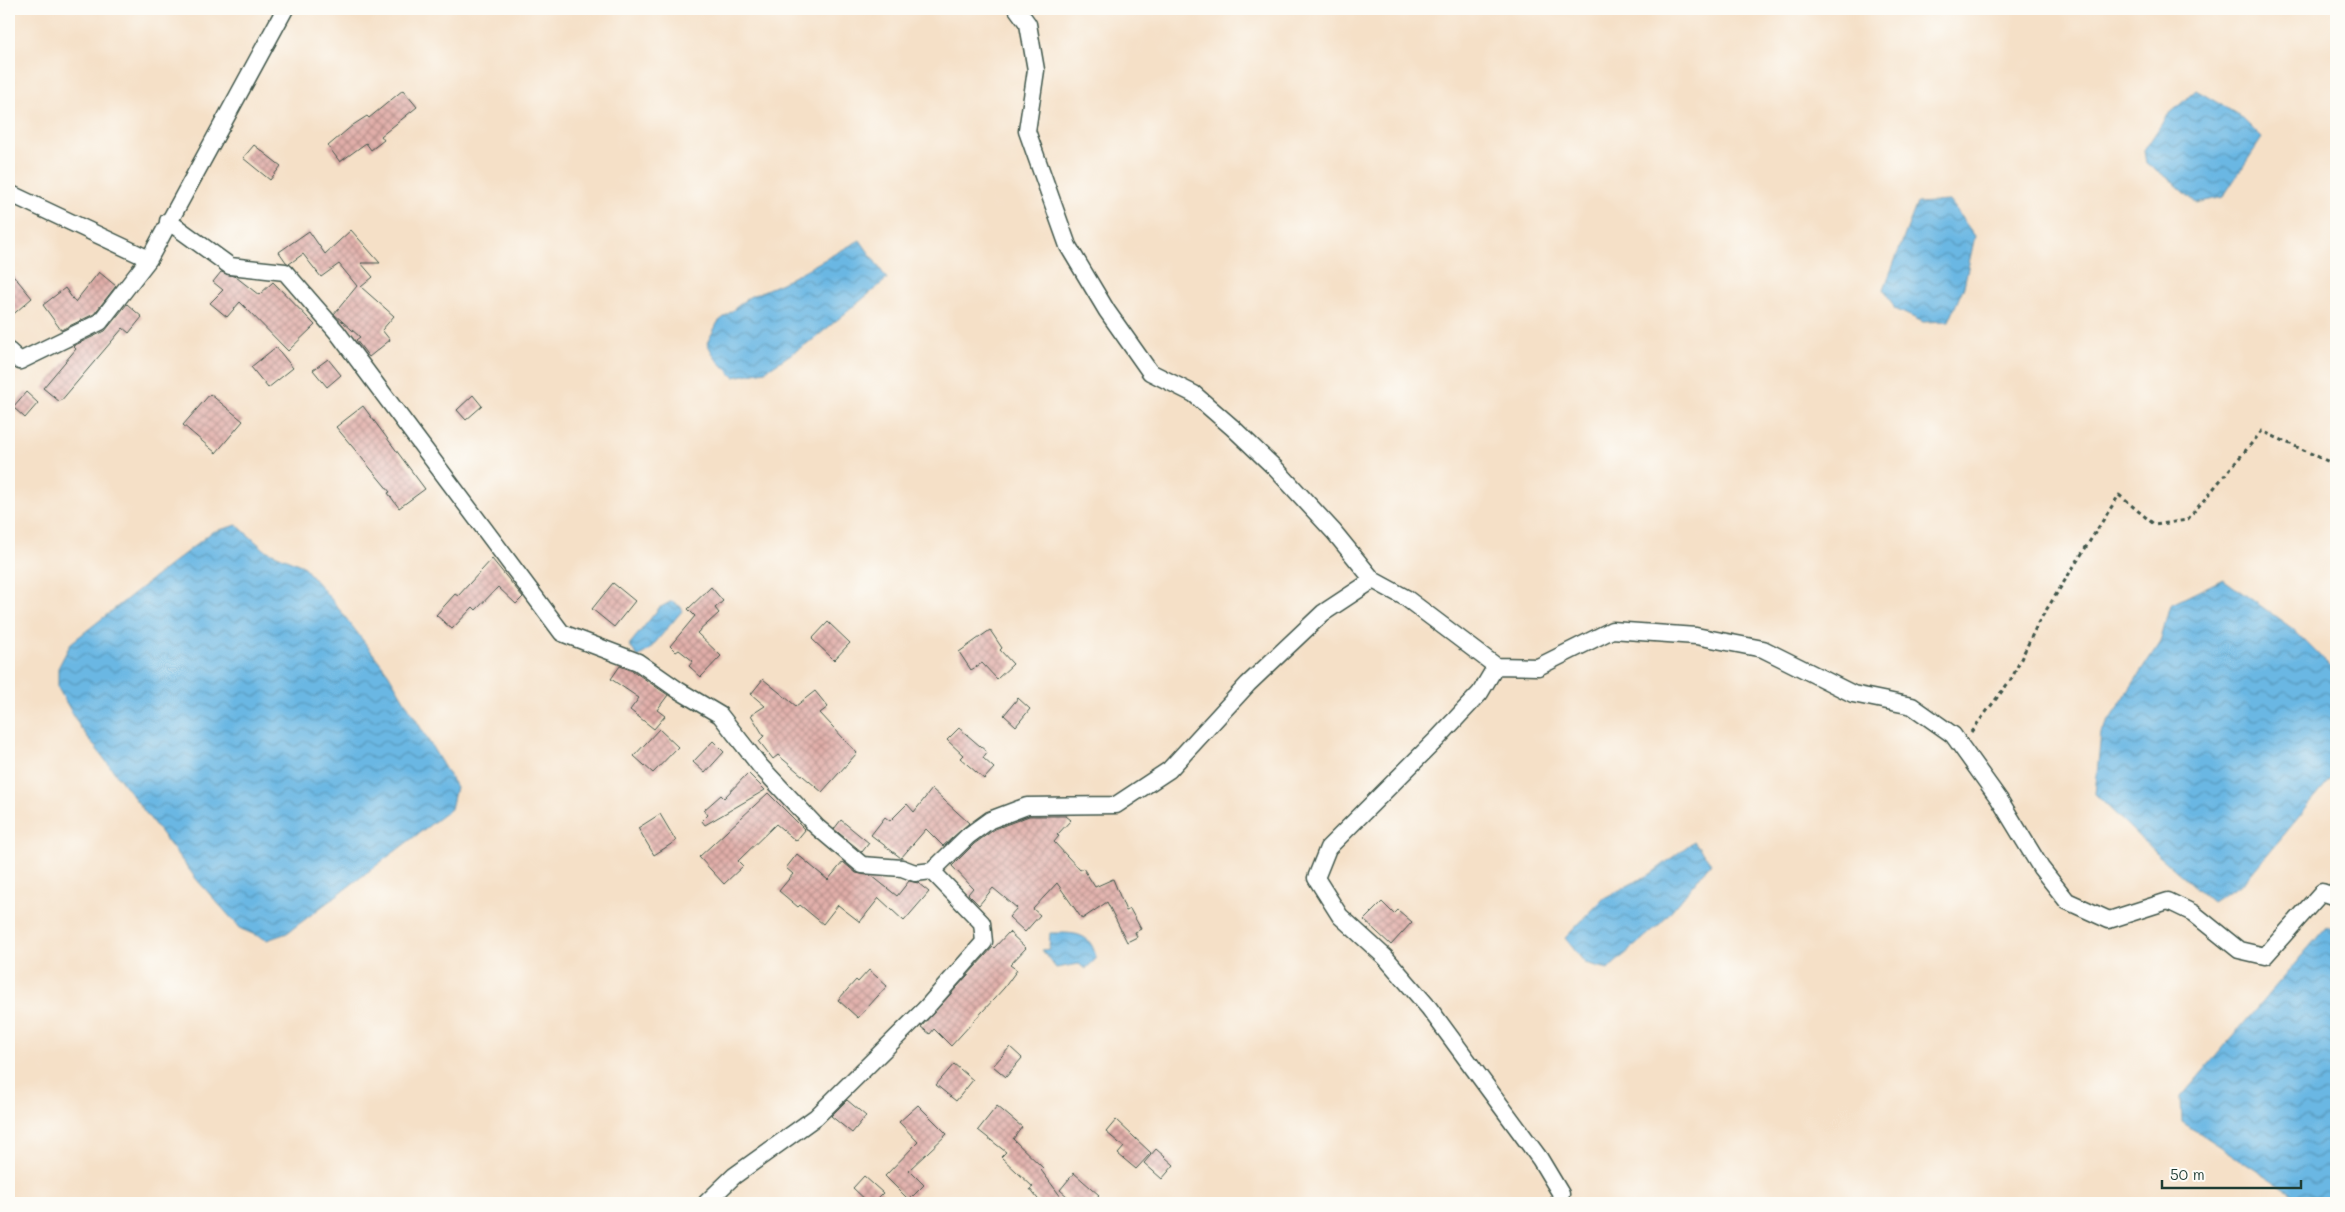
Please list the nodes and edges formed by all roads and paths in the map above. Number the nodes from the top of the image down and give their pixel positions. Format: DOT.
graph roads {
  1 [pos="284,9"];
  2 [pos="1017,9"];
  3 [pos="9,193"];
  4 [pos="168,221"];
  5 [pos="149,259"];
  6 [pos="9,351"];
  7 [pos="2336,465"];
  8 [pos="1373,580"];
  9 [pos="1496,666"];
  10 [pos="1960,745"];
  11 [pos="932,871"];
  12 [pos="2336,897"];
  13 [pos="706,1203"];
  14 [pos="1559,1203"];
  1 -- 4 [label="street"];
  2 -- 8 [label="street"];
  3 -- 5 [label="street"];
  4 -- 5 [label="street"];
  4 -- 11 [label="street"];
  5 -- 6 [label="street"];
  7 -- 10 [label="path"];
  8 -- 9 [label="street"];
  8 -- 11 [label="street"];
  9 -- 10 [label="street"];
  9 -- 14 [label="street"];
  10 -- 12 [label="street"];
  11 -- 13 [label="street"];
}
